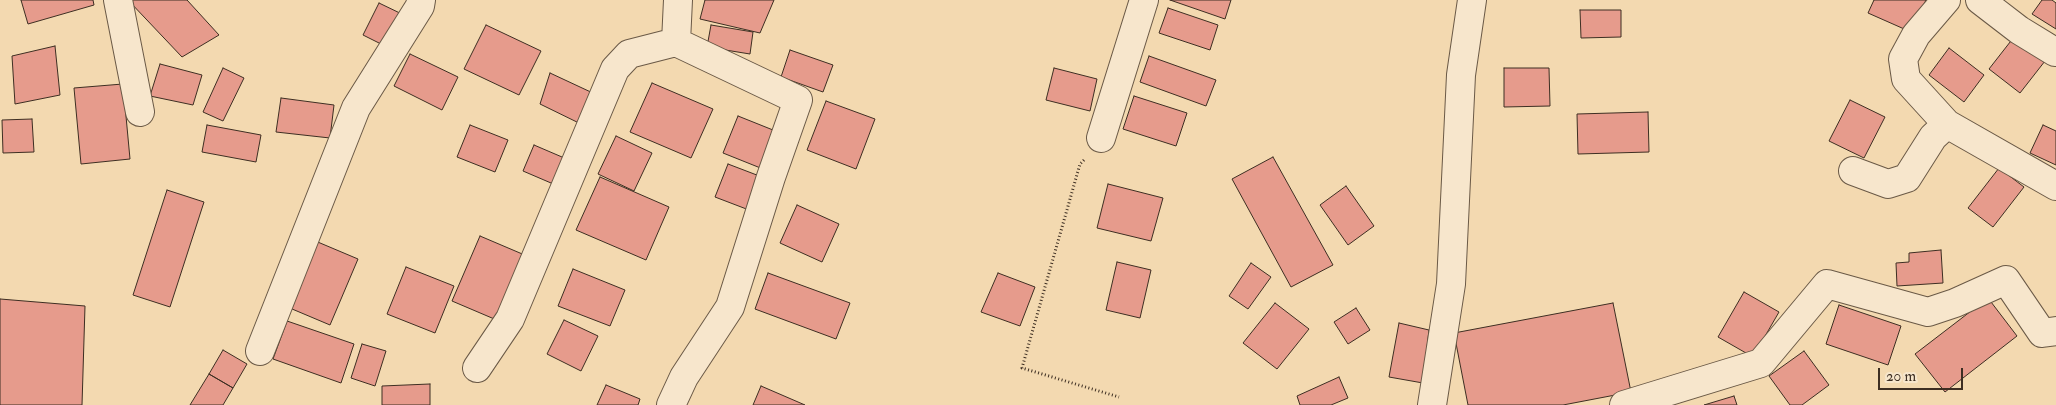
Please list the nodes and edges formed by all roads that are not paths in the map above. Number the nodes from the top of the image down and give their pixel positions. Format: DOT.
graph roads {
  1 [pos="118,0"];
  2 [pos="421,0"];
  3 [pos="678,0"];
  4 [pos="1144,0"];
  5 [pos="1472,0"];
  6 [pos="1946,0"];
  7 [pos="1980,0"];
  8 [pos="676,42"];
  9 [pos="2055,52"];
  10 [pos="140,112"];
  11 [pos="1947,124"];
  12 [pos="1101,138"];
  13 [pos="1853,171"];
  14 [pos="2056,186"];
  15 [pos="2056,331"];
  16 [pos="260,351"];
  17 [pos="477,368"];
  18 [pos="671,405"];
  19 [pos="1432,405"];
  20 [pos="1624,405"];
  1 -- 10 [label="street"];
  2 -- 16 [label="street"];
  3 -- 8 [label="street"];
  4 -- 12 [label="street"];
  5 -- 19 [label="street"];
  6 -- 11 [label="street"];
  7 -- 9 [label="street"];
  8 -- 17 [label="street"];
  8 -- 18 [label="street"];
  11 -- 13 [label="street"];
  11 -- 14 [label="street"];
  15 -- 20 [label="street"];
}
